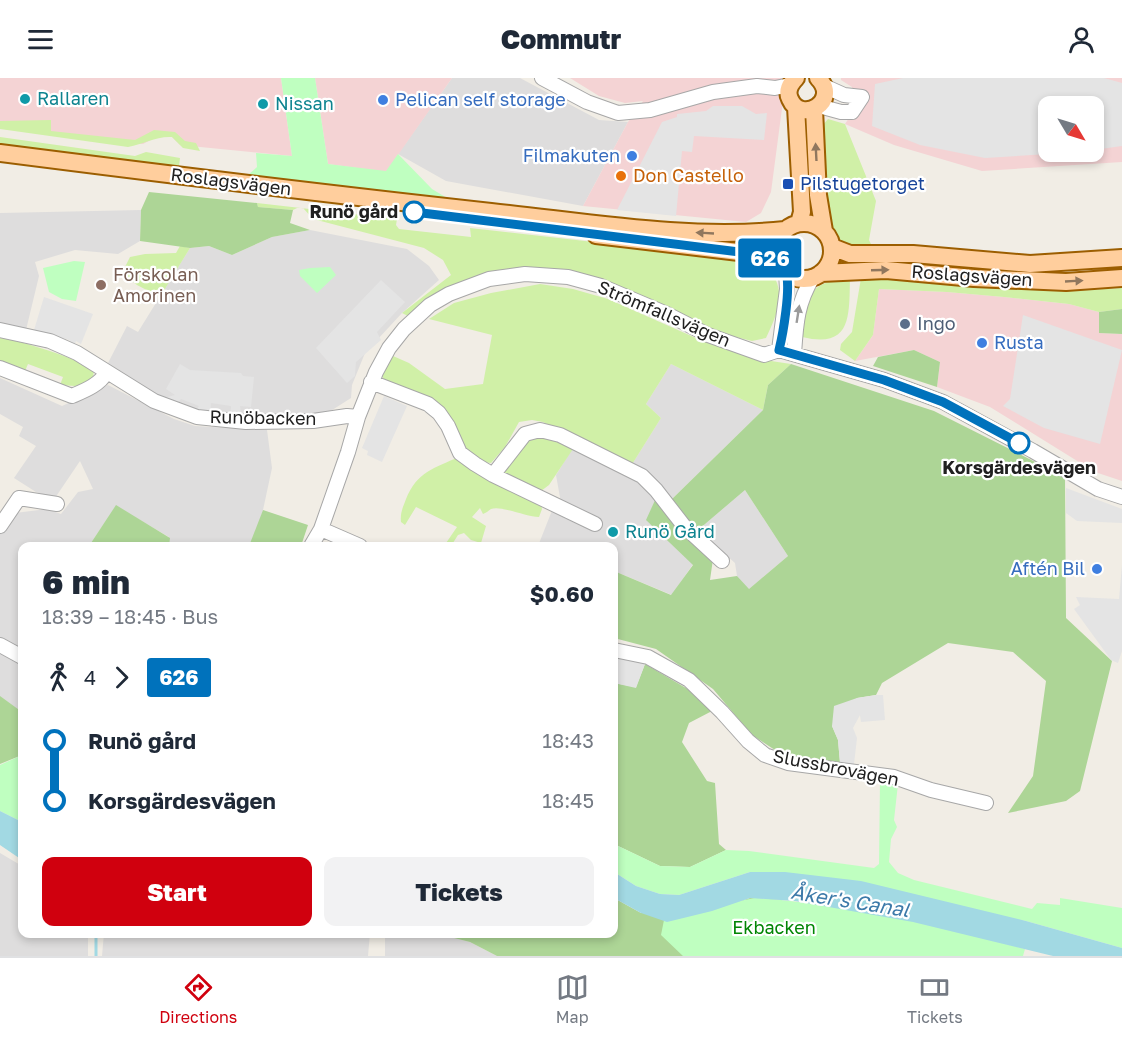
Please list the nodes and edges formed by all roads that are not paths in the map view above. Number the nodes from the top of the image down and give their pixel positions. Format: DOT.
graph roads {
  1 [pos="542,78"];
  2 [pos="819,80"];
  3 [pos="789,91"];
  4 [pos="817,107"];
  5 [pos="0,153"];
  6 [pos="0,162"];
  7 [pos="792,227"];
  8 [pos="824,231"];
  9 [pos="832,247"];
  10 [pos="1122,258"];
  11 [pos="782,267"];
  12 [pos="817,275"];
  13 [pos="1122,278"];
  14 [pos="0,330"];
  15 [pos="779,350"];
  16 [pos="794,354"];
  17 [pos="0,368"];
  18 [pos="107,372"];
  19 [pos="370,382"];
  20 [pos="358,417"];
  21 [pos="493,475"];
  22 [pos="1122,497"];
  23 [pos="57,504"];
  24 [pos="595,524"];
  25 [pos="0,526"];
  26 [pos="321,529"];
  27 [pos="313,542"];
  28 [pos="351,542"];
  29 [pos="722,561"];
  30 [pos="0,645"];
  31 [pos="618,651"];
  32 [pos="18,655"];
  33 [pos="986,802"];
  1 -- 3 [label="street"];
  2 -- 4 [label="main road"];
  2 -- 4 [label="street"];
  3 -- 4 [label="main road"];
  3 -- 7 [label="main road"];
  8 -- 4 [label="main road, one-way"];
  7 -- 5 [label="main road, Roslagsvägen, one-way"];
  6 -- 11 [label="main road, Roslagsvägen"];
  7 -- 8 [label="main road"];
  7 -- 11 [label="main road"];
  8 -- 9 [label="main road"];
  9 -- 10 [label="main road, Roslagsvägen"];
  9 -- 12 [label="main road"];
  11 -- 12 [label="main road"];
  11 -- 15 [label="street"];
  12 -- 13 [label="main road, Roslagsvägen, one-way"];
  16 -- 12 [label="street, one-way"];
  14 -- 18 [label="street, Runöbacken"];
  15 -- 16 [label="street, Strömfallsvägen"];
  15 -- 19 [label="street, Strömfallsvägen"];
  16 -- 22 [label="street"];
  17 -- 18 [label="street"];
  18 -- 20 [label="street, Runöbacken"];
  19 -- 20 [label="street, Strömfallsvägen"];
  19 -- 21 [label="street"];
  20 -- 26 [label="street, Strömfallsvägen"];
  21 -- 24 [label="street"];
  21 -- 29 [label="street"];
  23 -- 25 [label="street"];
  26 -- 27 [label="street, Strömfallsvägen"];
  26 -- 28 [label="street"];
  30 -- 32 [label="street"];
  31 -- 33 [label="street, Slussbrovägen"];
}
